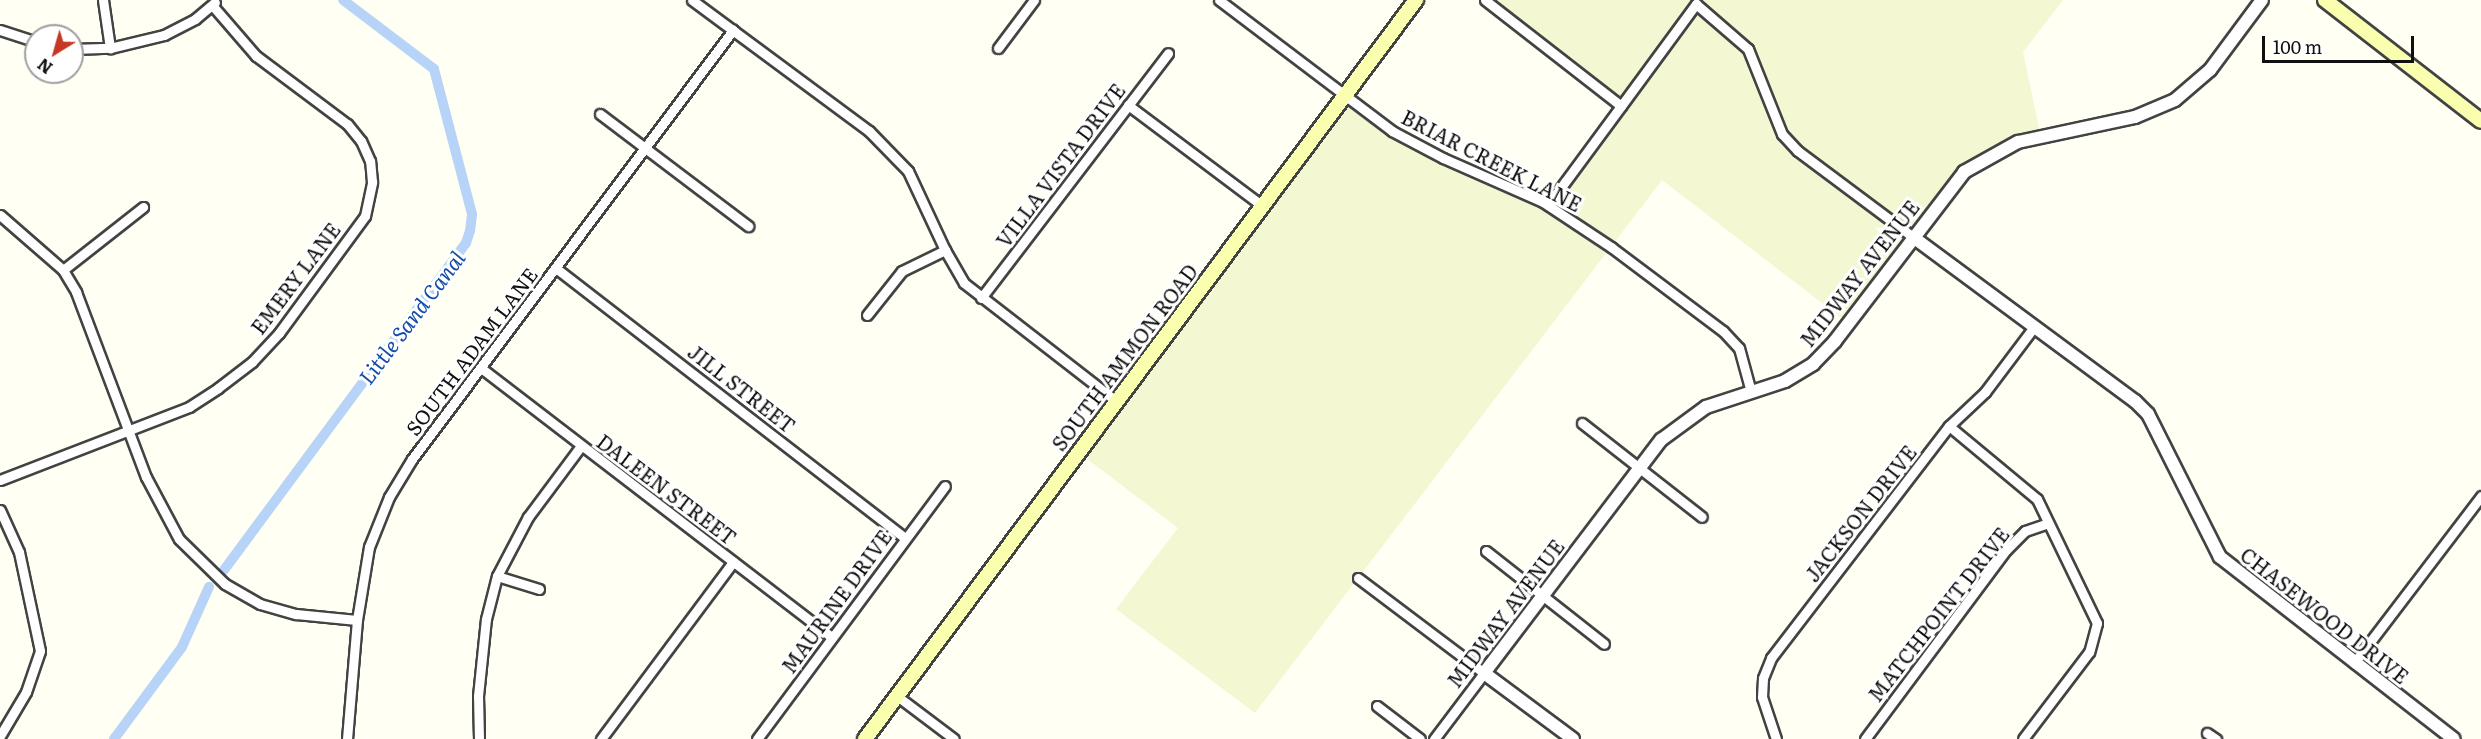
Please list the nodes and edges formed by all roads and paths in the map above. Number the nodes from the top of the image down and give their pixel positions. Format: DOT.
graph roads {
  1 [pos="103,0"];
  2 [pos="692,0"];
  3 [pos="1034,0"];
  4 [pos="1219,0"];
  5 [pos="1416,0"];
  6 [pos="1485,0"];
  7 [pos="2262,0"];
  8 [pos="2325,0"];
  9 [pos="214,2"];
  10 [pos="1694,2"];
  11 [pos="0,30"];
  12 [pos="733,30"];
  13 [pos="24,38"];
  14 [pos="110,48"];
  15 [pos="998,48"];
  16 [pos="84,49"];
  17 [pos="1168,53"];
  18 [pos="1344,96"];
  19 [pos="1128,105"];
  20 [pos="1621,106"];
  21 [pos="600,114"];
  22 [pos="2481,121"];
  23 [pos="645,148"];
  24 [pos="1261,205"];
  25 [pos="1548,205"];
  26 [pos="143,207"];
  27 [pos="0,216"];
  28 [pos="748,226"];
  29 [pos="1913,237"];
  30 [pos="945,250"];
  31 [pos="556,269"];
  32 [pos="63,270"];
  33 [pos="981,298"];
  34 [pos="867,315"];
  35 [pos="2034,327"];
  36 [pos="481,368"];
  37 [pos="1751,392"];
  38 [pos="1116,401"];
  39 [pos="1582,423"];
  40 [pos="1949,426"];
  41 [pos="130,432"];
  42 [pos="581,446"];
  43 [pos="1640,469"];
  44 [pos="0,480"];
  45 [pos="945,486"];
  46 [pos="2481,496"];
  47 [pos="0,510"];
  48 [pos="1702,517"];
  49 [pos="2048,523"];
  50 [pos="905,538"];
  51 [pos="1486,551"];
  52 [pos="733,562"];
  53 [pos="497,576"];
  54 [pos="1358,578"];
  55 [pos="539,589"];
  56 [pos="1543,596"];
  57 [pos="357,620"];
  58 [pos="832,637"];
  59 [pos="1604,644"];
  60 [pos="2354,663"];
  61 [pos="1484,673"];
  62 [pos="897,696"];
  63 [pos="1377,706"];
  64 [pos="2207,733"];
  65 [pos="2440,735"];
  66 [pos="0,736"];
  67 [pos="347,739"];
  68 [pos="479,739"];
  69 [pos="601,739"];
  70 [pos="757,739"];
  71 [pos="865,739"];
  72 [pos="954,739"];
  73 [pos="1420,739"];
  74 [pos="1434,739"];
  75 [pos="1573,739"];
  76 [pos="1776,739"];
  77 [pos="1864,739"];
  78 [pos="2023,739"];
  79 [pos="2216,739"];
  80 [pos="2454,739"];
  1 -- 14 [label="street"];
  2 -- 12 [label="street"];
  3 -- 15 [label="street"];
  4 -- 18 [label="street, BRIAR CREEK LANE"];
  5 -- 18 [label="main road, SOUTH AMMON ROAD"];
  6 -- 20 [label="street"];
  7 -- 29 [label="street, MIDWAY AVENUE"];
  8 -- 22 [label="main road"];
  9 -- 14 [label="street"];
  9 -- 41 [label="street, EMERY LANE"];
  10 -- 20 [label="street"];
  10 -- 29 [label="street"];
  11 -- 13 [label="street"];
  12 -- 23 [label="street, SOUTH ADAM LANE"];
  12 -- 30 [label="street"];
  14 -- 16 [label="street"];
  17 -- 19 [label="street, VILLA VISTA DRIVE"];
  18 -- 24 [label="main road, SOUTH AMMON ROAD"];
  18 -- 25 [label="street, BRIAR CREEK LANE"];
  19 -- 24 [label="street"];
  19 -- 33 [label="street, VILLA VISTA DRIVE"];
  20 -- 25 [label="street"];
  21 -- 23 [label="street"];
  23 -- 28 [label="street"];
  23 -- 31 [label="street, SOUTH ADAM LANE"];
  24 -- 38 [label="main road, SOUTH AMMON ROAD"];
  25 -- 37 [label="street, BRIAR CREEK LANE"];
  26 -- 32 [label="street"];
  27 -- 32 [label="street"];
  29 -- 35 [label="street, CHASEWOOD DRIVE"];
  29 -- 37 [label="street, MIDWAY AVENUE"];
  30 -- 33 [label="street"];
  30 -- 34 [label="street"];
  31 -- 36 [label="street, SOUTH ADAM LANE"];
  31 -- 50 [label="street, JILL STREET"];
  32 -- 41 [label="street"];
  33 -- 38 [label="street"];
  35 -- 40 [label="street, JACKSON DRIVE"];
  35 -- 60 [label="street, CHASEWOOD DRIVE"];
  36 -- 42 [label="street, DALEEN STREET"];
  36 -- 57 [label="street, SOUTH ADAM LANE"];
  37 -- 43 [label="street, MIDWAY AVENUE"];
  38 -- 62 [label="main road, SOUTH AMMON ROAD"];
  39 -- 43 [label="street"];
  40 -- 49 [label="street"];
  40 -- 76 [label="street, JACKSON DRIVE"];
  41 -- 44 [label="street, EMERY LANE"];
  41 -- 57 [label="street"];
  42 -- 52 [label="street, DALEEN STREET"];
  42 -- 53 [label="street"];
  43 -- 48 [label="street"];
  43 -- 56 [label="street, MIDWAY AVENUE"];
  45 -- 50 [label="street, MAURINE DRIVE"];
  46 -- 60 [label="street"];
  47 -- 66 [label="street"];
  49 -- 77 [label="street, MATCHPOINT DRIVE"];
  49 -- 78 [label="street"];
  50 -- 58 [label="street, MAURINE DRIVE"];
  51 -- 56 [label="street"];
  52 -- 58 [label="street, DALEEN STREET"];
  52 -- 69 [label="street"];
  53 -- 55 [label="street"];
  53 -- 68 [label="street"];
  54 -- 61 [label="street"];
  56 -- 59 [label="street"];
  56 -- 61 [label="street, MIDWAY AVENUE"];
  57 -- 67 [label="street, SOUTH ADAM LANE"];
  58 -- 70 [label="street, MAURINE DRIVE"];
  60 -- 65 [label="street, CHASEWOOD DRIVE"];
  61 -- 74 [label="street, MIDWAY AVENUE"];
  61 -- 75 [label="street"];
  62 -- 71 [label="main road, SOUTH AMMON ROAD"];
  62 -- 72 [label="street"];
  63 -- 73 [label="street"];
  64 -- 79 [label="street"];
  65 -- 80 [label="street, CHASEWOOD DRIVE"];
}
